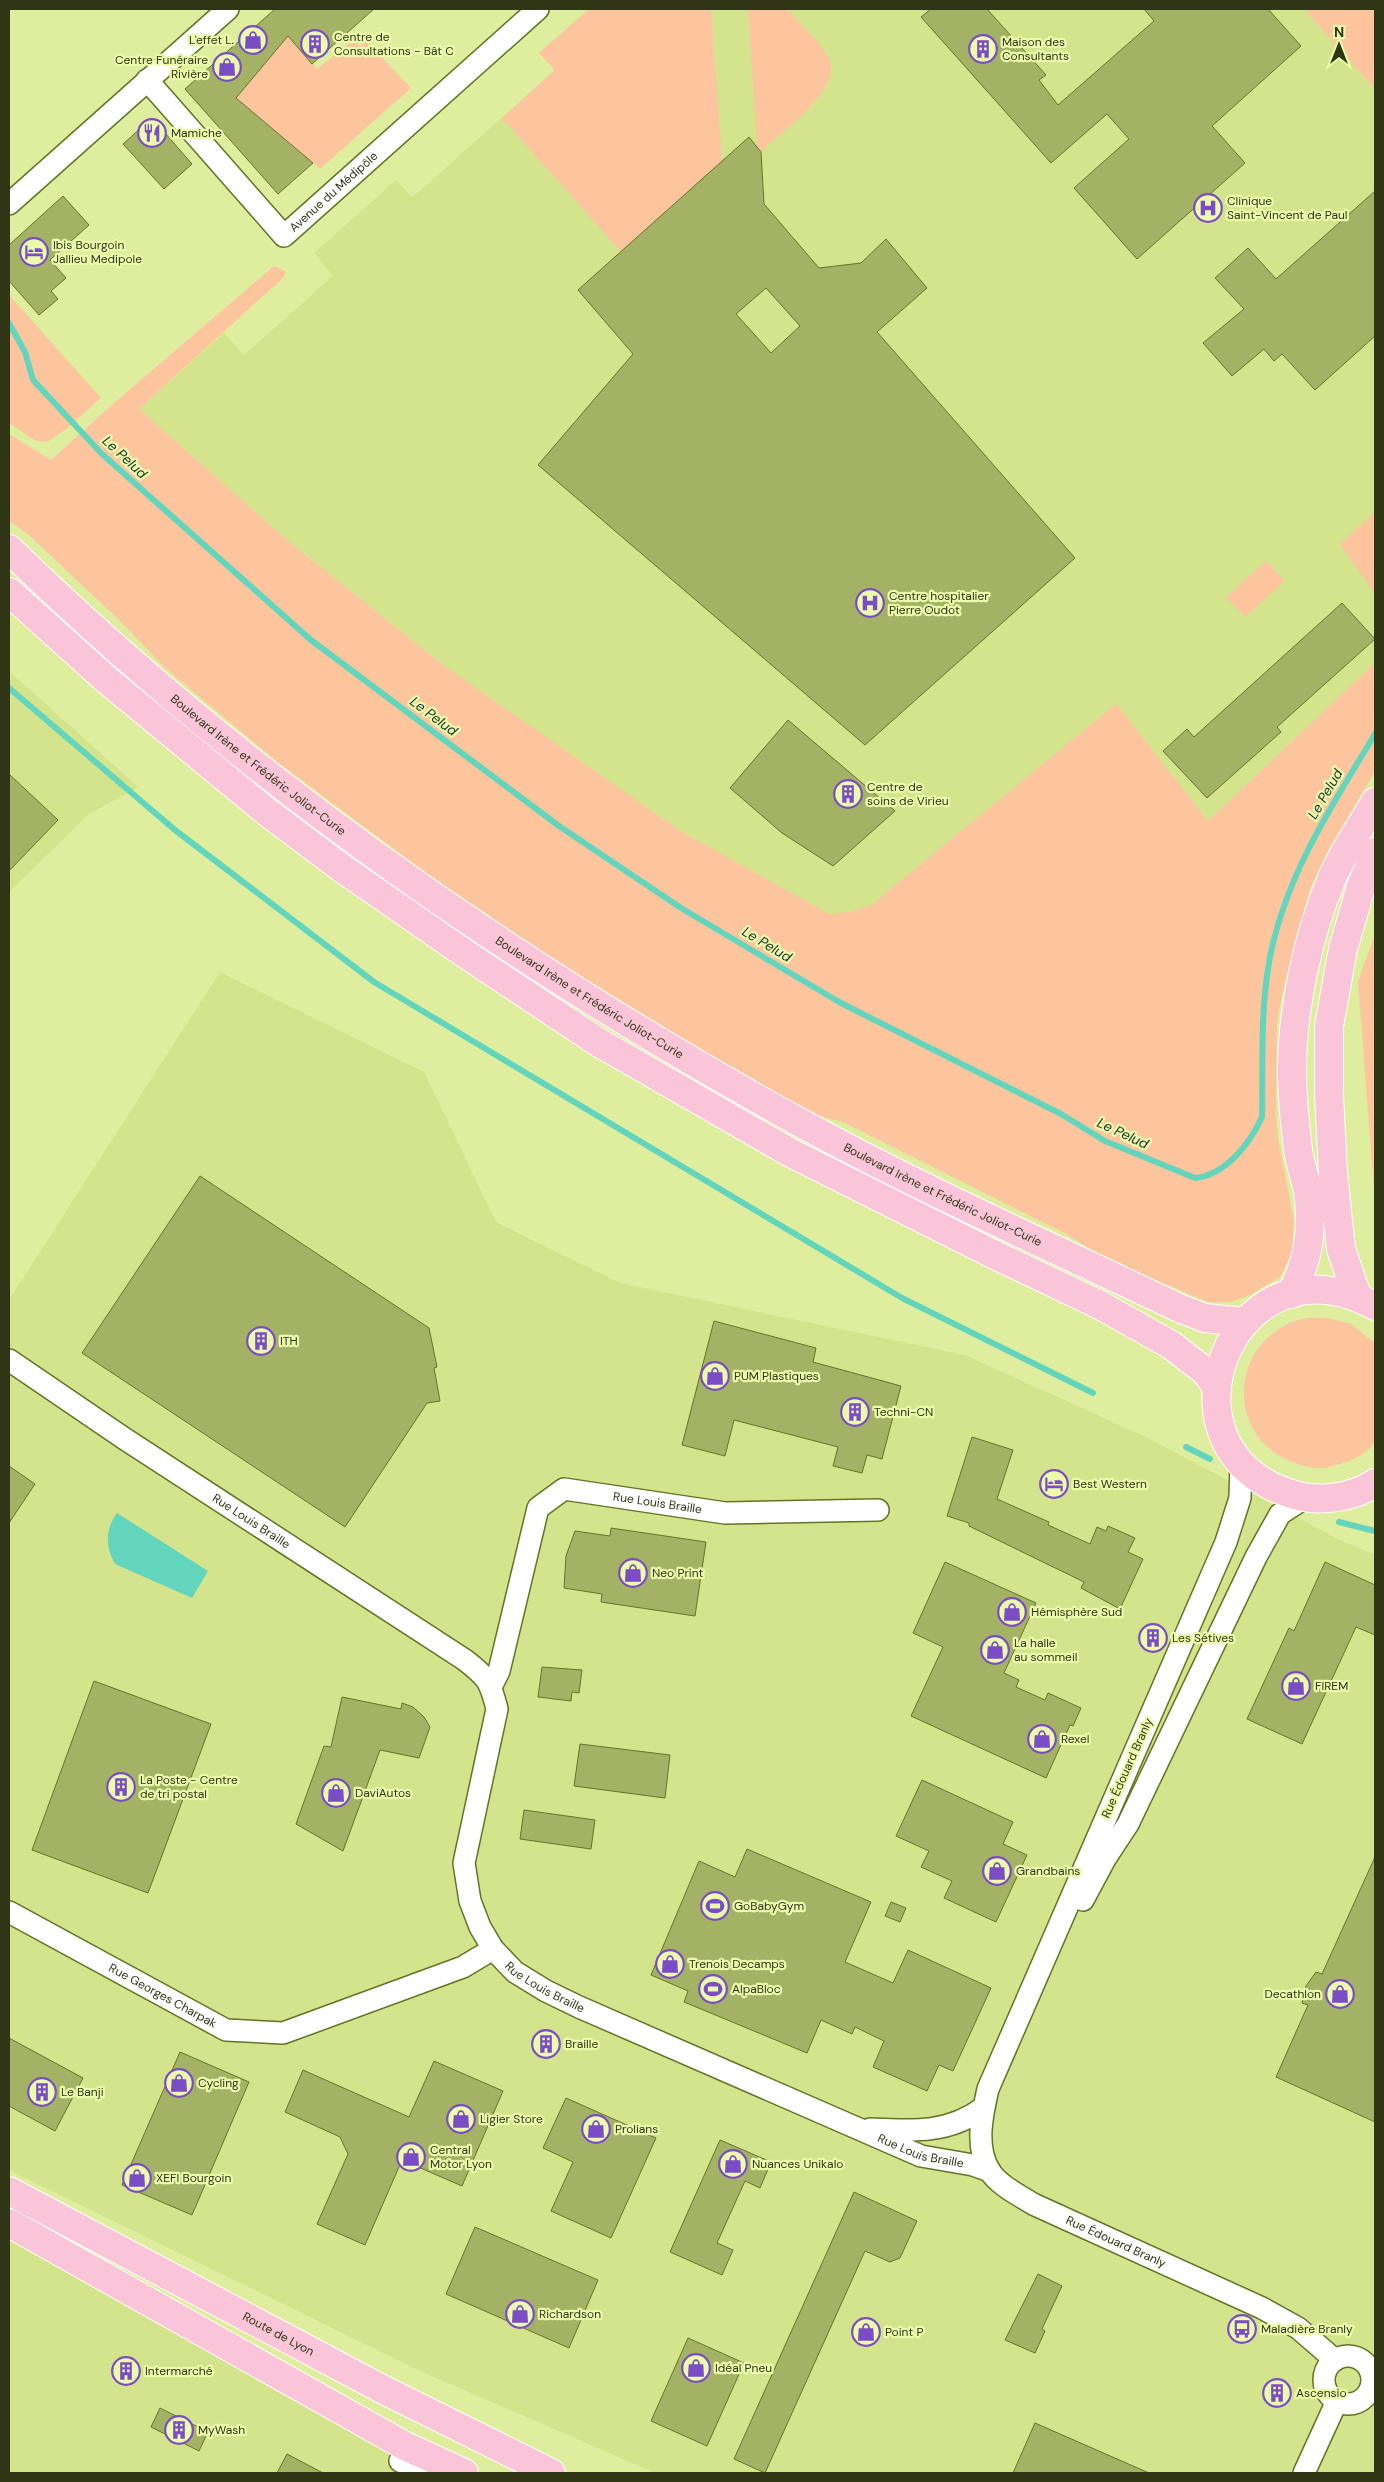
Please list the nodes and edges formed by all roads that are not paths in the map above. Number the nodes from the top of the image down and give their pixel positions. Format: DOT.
graph roads {
  1 [pos="228,9"];
  2 [pos="538,9"];
  3 [pos="147,80"];
  4 [pos="9,204"];
  5 [pos="9,549"];
  6 [pos="9,592"];
  7 [pos="1375,802"];
  8 [pos="1375,852"];
  9 [pos="1292,1294"];
  10 [pos="1366,1301"];
  11 [pos="1244,1322"];
  12 [pos="9,1360"];
  13 [pos="1216,1386"];
  14 [pos="1241,1462"];
  15 [pos="1375,1483"];
  16 [pos="1305,1498"];
  17 [pos="878,1510"];
  18 [pos="492,1685"];
  19 [pos="9,1912"];
  20 [pos="493,1950"];
  21 [pos="996,2069"];
  22 [pos="983,2108"];
  23 [pos="855,2128"];
  24 [pos="990,2172"];
  25 [pos="9,2191"];
  26 [pos="9,2223"];
  27 [pos="1335,2360"];
  28 [pos="1373,2382"];
  29 [pos="1337,2401"];
  30 [pos="400,2461"];
  31 [pos="424,2473"];
  32 [pos="464,2473"];
  33 [pos="551,2473"];
  34 [pos="1304,2473"];
  1 -- 3 [label="street"];
  2 -- 3 [label="street, Avenue du Médipôle"];
  3 -- 4 [label="street"];
  5 -- 11 [label="main road, Boulevard Irène et Frédéric Joliot-Curie"];
  6 -- 13 [label="main road"];
  7 -- 9 [label="main road"];
  8 -- 10 [label="main road"];
  9 -- 10 [label="main road"];
  9 -- 11 [label="main road"];
  11 -- 13 [label="main road"];
  12 -- 18 [label="street, Rue Louis Braille"];
  13 -- 14 [label="main road"];
  14 -- 16 [label="main road"];
  14 -- 21 [label="street, Rue Édouard Branly"];
  15 -- 16 [label="main road"];
  16 -- 21 [label="street, Rue Édouard Branly"];
  17 -- 18 [label="street, Rue Louis Braille"];
  18 -- 20 [label="street, Rue Louis Braille"];
  19 -- 20 [label="street, Rue Georges Charpak"];
  20 -- 23 [label="street, Rue Louis Braille"];
  21 -- 22 [label="street, Rue Édouard Branly"];
  22 -- 23 [label="street, Rue Louis Braille"];
  22 -- 24 [label="street, Rue Édouard Branly"];
  23 -- 24 [label="street, Rue Louis Braille"];
  24 -- 27 [label="street, Rue Édouard Branly"];
  25 -- 33 [label="main road, Route de Lyon"];
  26 -- 32 [label="main road"];
  27 -- 28 [label="street"];
  27 -- 29 [label="street"];
  28 -- 29 [label="street"];
  29 -- 34 [label="street"];
  30 -- 31 [label="street"];
}
